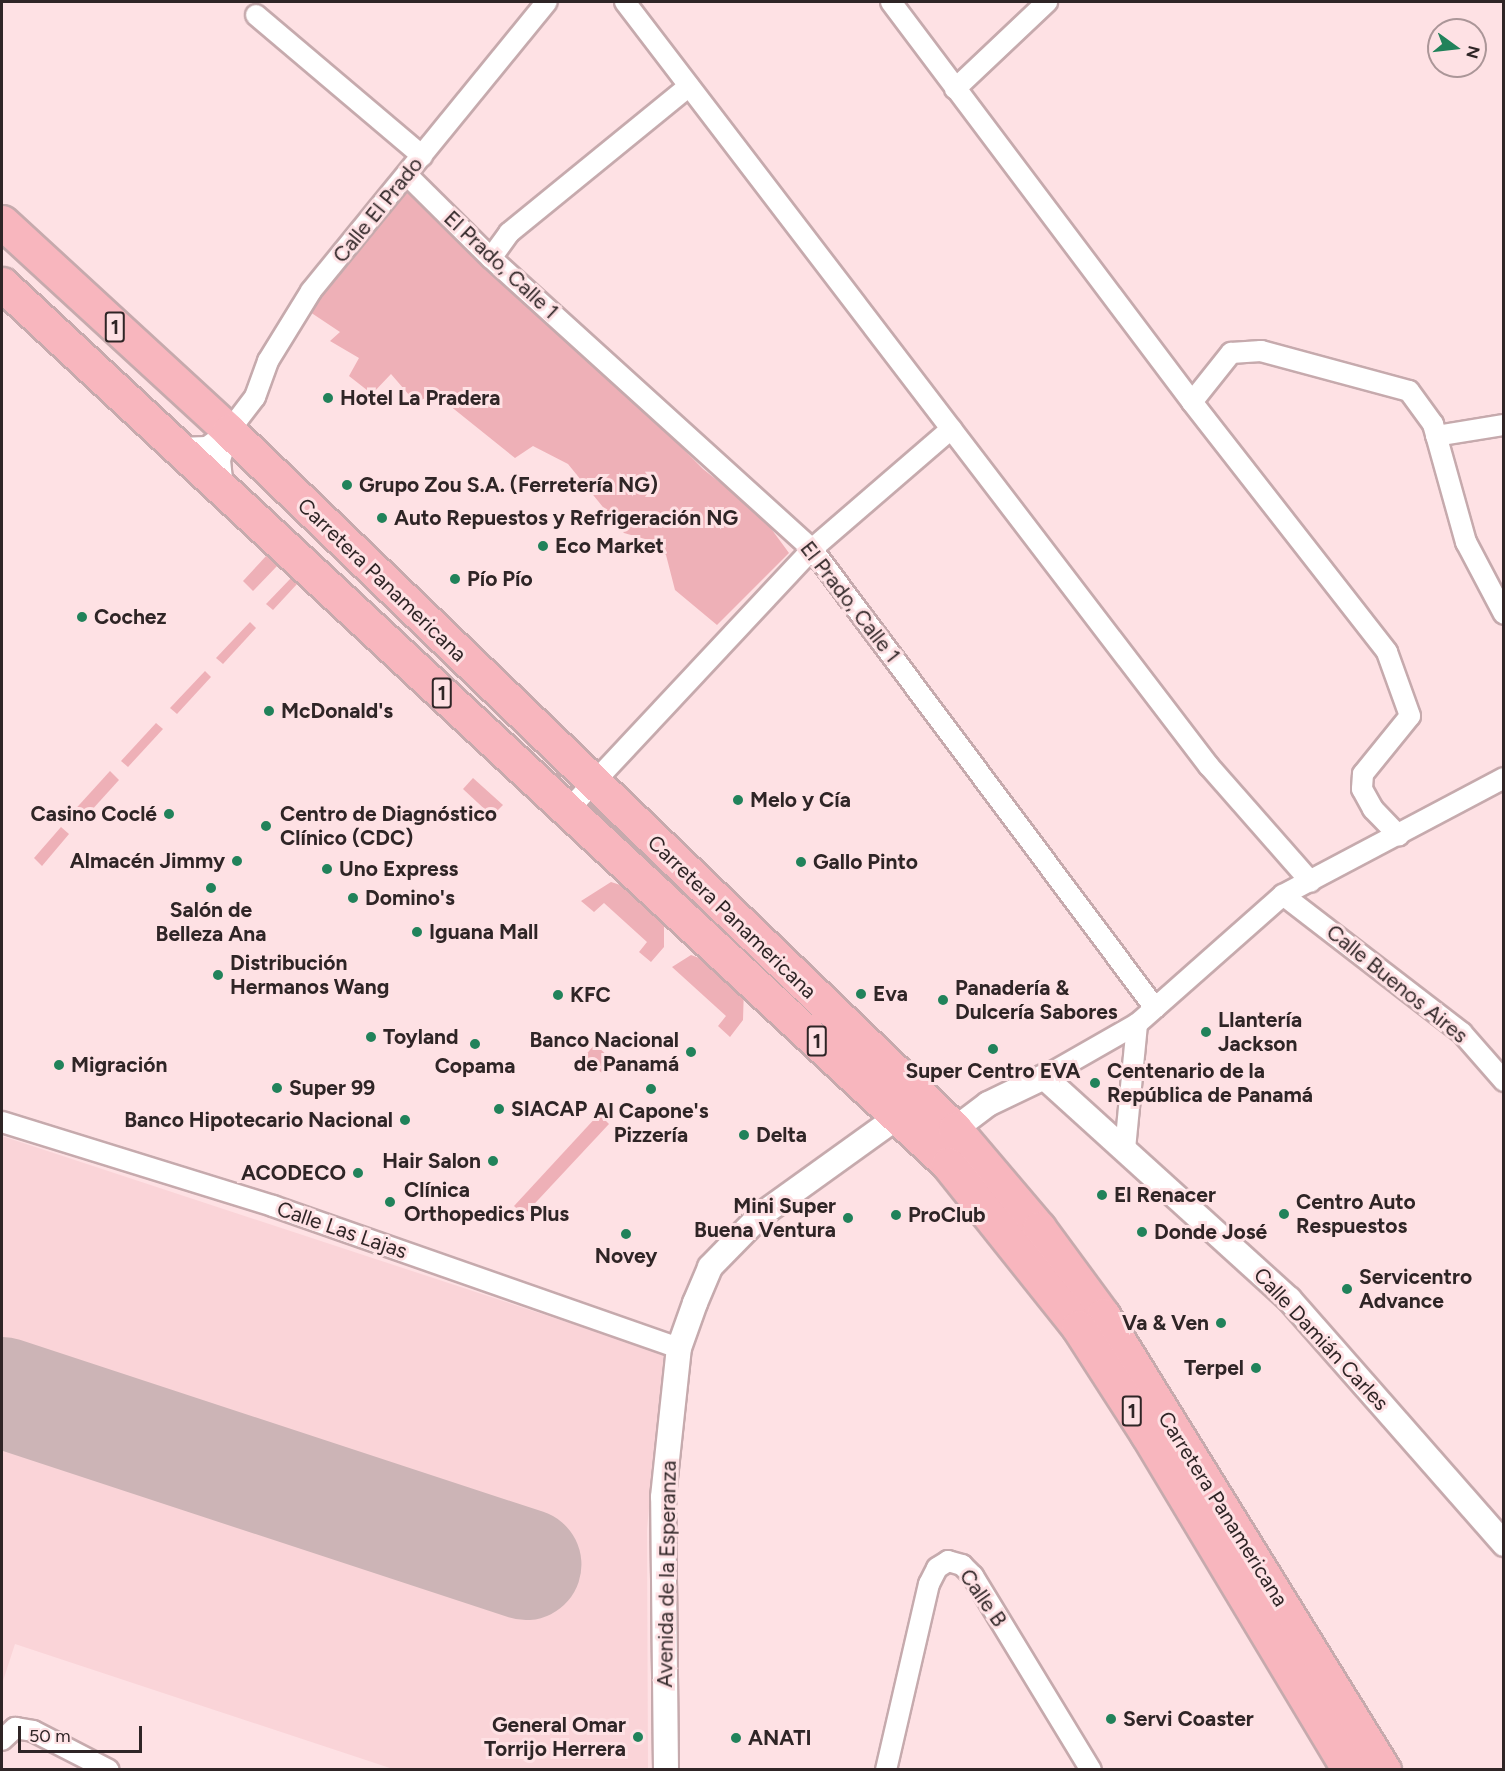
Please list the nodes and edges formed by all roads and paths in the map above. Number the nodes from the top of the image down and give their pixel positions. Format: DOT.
graph roads {
  1 [pos="548,2"];
  2 [pos="625,2"];
  3 [pos="891,2"];
  4 [pos="1047,2"];
  5 [pos="256,15"];
  6 [pos="689,86"];
  7 [pos="955,89"];
  8 [pos="422,156"];
  9 [pos="407,175"];
  10 [pos="2,222"];
  11 [pos="491,258"];
  12 [pos="2,284"];
  13 [pos="1192,402"];
  14 [pos="1503,425"];
  15 [pos="951,429"];
  16 [pos="228,430"];
  17 [pos="1436,436"];
  18 [pos="178,448"];
  19 [pos="224,491"];
  20 [pos="813,549"];
  21 [pos="1503,614"];
  22 [pos="1503,778"];
  23 [pos="591,783"];
  24 [pos="568,810"];
  25 [pos="1399,836"];
  26 [pos="1311,882"];
  27 [pos="1283,895"];
  28 [pos="788,971"];
  29 [pos="1155,1008"];
  30 [pos="1137,1024"];
  31 [pos="1044,1077"];
  32 [pos="1503,1081"];
  33 [pos="868,1089"];
  34 [pos="988,1104"];
  35 [pos="930,1106"];
  36 [pos="899,1116"];
  37 [pos="2,1122"];
  38 [pos="955,1129"];
  39 [pos="1125,1149"];
  40 [pos="679,1348"];
  41 [pos="1503,1544"];
  42 [pos="2,1740"];
  43 [pos="109,1770"];
  44 [pos="666,1770"];
  45 [pos="886,1770"];
  46 [pos="1091,1770"];
  47 [pos="1349,1770"];
  48 [pos="1384,1770"];
  1 -- 8 [label="street, Calle El Prado"];
  2 -- 6 [label="street"];
  3 -- 7 [label="street"];
  4 -- 7 [label="street"];
  5 -- 8 [label="street"];
  6 -- 11 [label="street"];
  6 -- 15 [label="street"];
  7 -- 13 [label="street"];
  8 -- 9 [label="street, Calle El Prado"];
  9 -- 11 [label="street, El Prado, Calle 1"];
  9 -- 16 [label="street, Calle El Prado"];
  10 -- 16 [label="highway, Carretera Panamericana / 1"];
  11 -- 20 [label="street, El Prado, Calle 1"];
  12 -- 18 [label="highway, Carretera Panamericana / 1"];
  13 -- 17 [label="street"];
  13 -- 25 [label="street"];
  14 -- 17 [label="street"];
  15 -- 20 [label="street"];
  15 -- 26 [label="street"];
  16 -- 18 [label="street"];
  16 -- 19 [label="street"];
  16 -- 23 [label="highway, Carretera Panamericana / 1"];
  17 -- 21 [label="street"];
  18 -- 19 [label="highway, Carretera Panamericana / 1"];
  19 -- 24 [label="highway, Carretera Panamericana / 1"];
  20 -- 23 [label="street"];
  20 -- 29 [label="street, El Prado, Calle 1"];
  22 -- 25 [label="street"];
  23 -- 24 [label="street"];
  23 -- 28 [label="highway, Carretera Panamericana / 1"];
  24 -- 28 [label="highway, 1"];
  24 -- 33 [label="highway, Carretera Panamericana / 1"];
  25 -- 26 [label="street"];
  26 -- 27 [label="street"];
  27 -- 29 [label="street"];
  27 -- 32 [label="street, Calle Buenos Aires"];
  28 -- 35 [label="highway, Carretera Panamericana / 1"];
  29 -- 30 [label="street"];
  30 -- 31 [label="street"];
  30 -- 39 [label="street"];
  31 -- 34 [label="street"];
  31 -- 39 [label="street, Calle Damián Carles"];
  33 -- 36 [label="highway, Carretera Panamericana / 1"];
  33 -- 38 [label="highway"];
  34 -- 35 [label="street"];
  34 -- 38 [label="street"];
  35 -- 38 [label="highway, Carretera Panamericana / 1"];
  36 -- 40 [label="street, Avenida de la Esperanza"];
  36 -- 47 [label="highway, Carretera Panamericana / 1"];
  37 -- 40 [label="street, Calle Las Lajas"];
  38 -- 48 [label="highway, Carretera Panamericana / 1"];
  39 -- 41 [label="street, Calle Damián Carles"];
  40 -- 44 [label="street, Avenida de la Esperanza"];
  42 -- 43 [label="street"];
  45 -- 46 [label="street, Calle B"];
}
